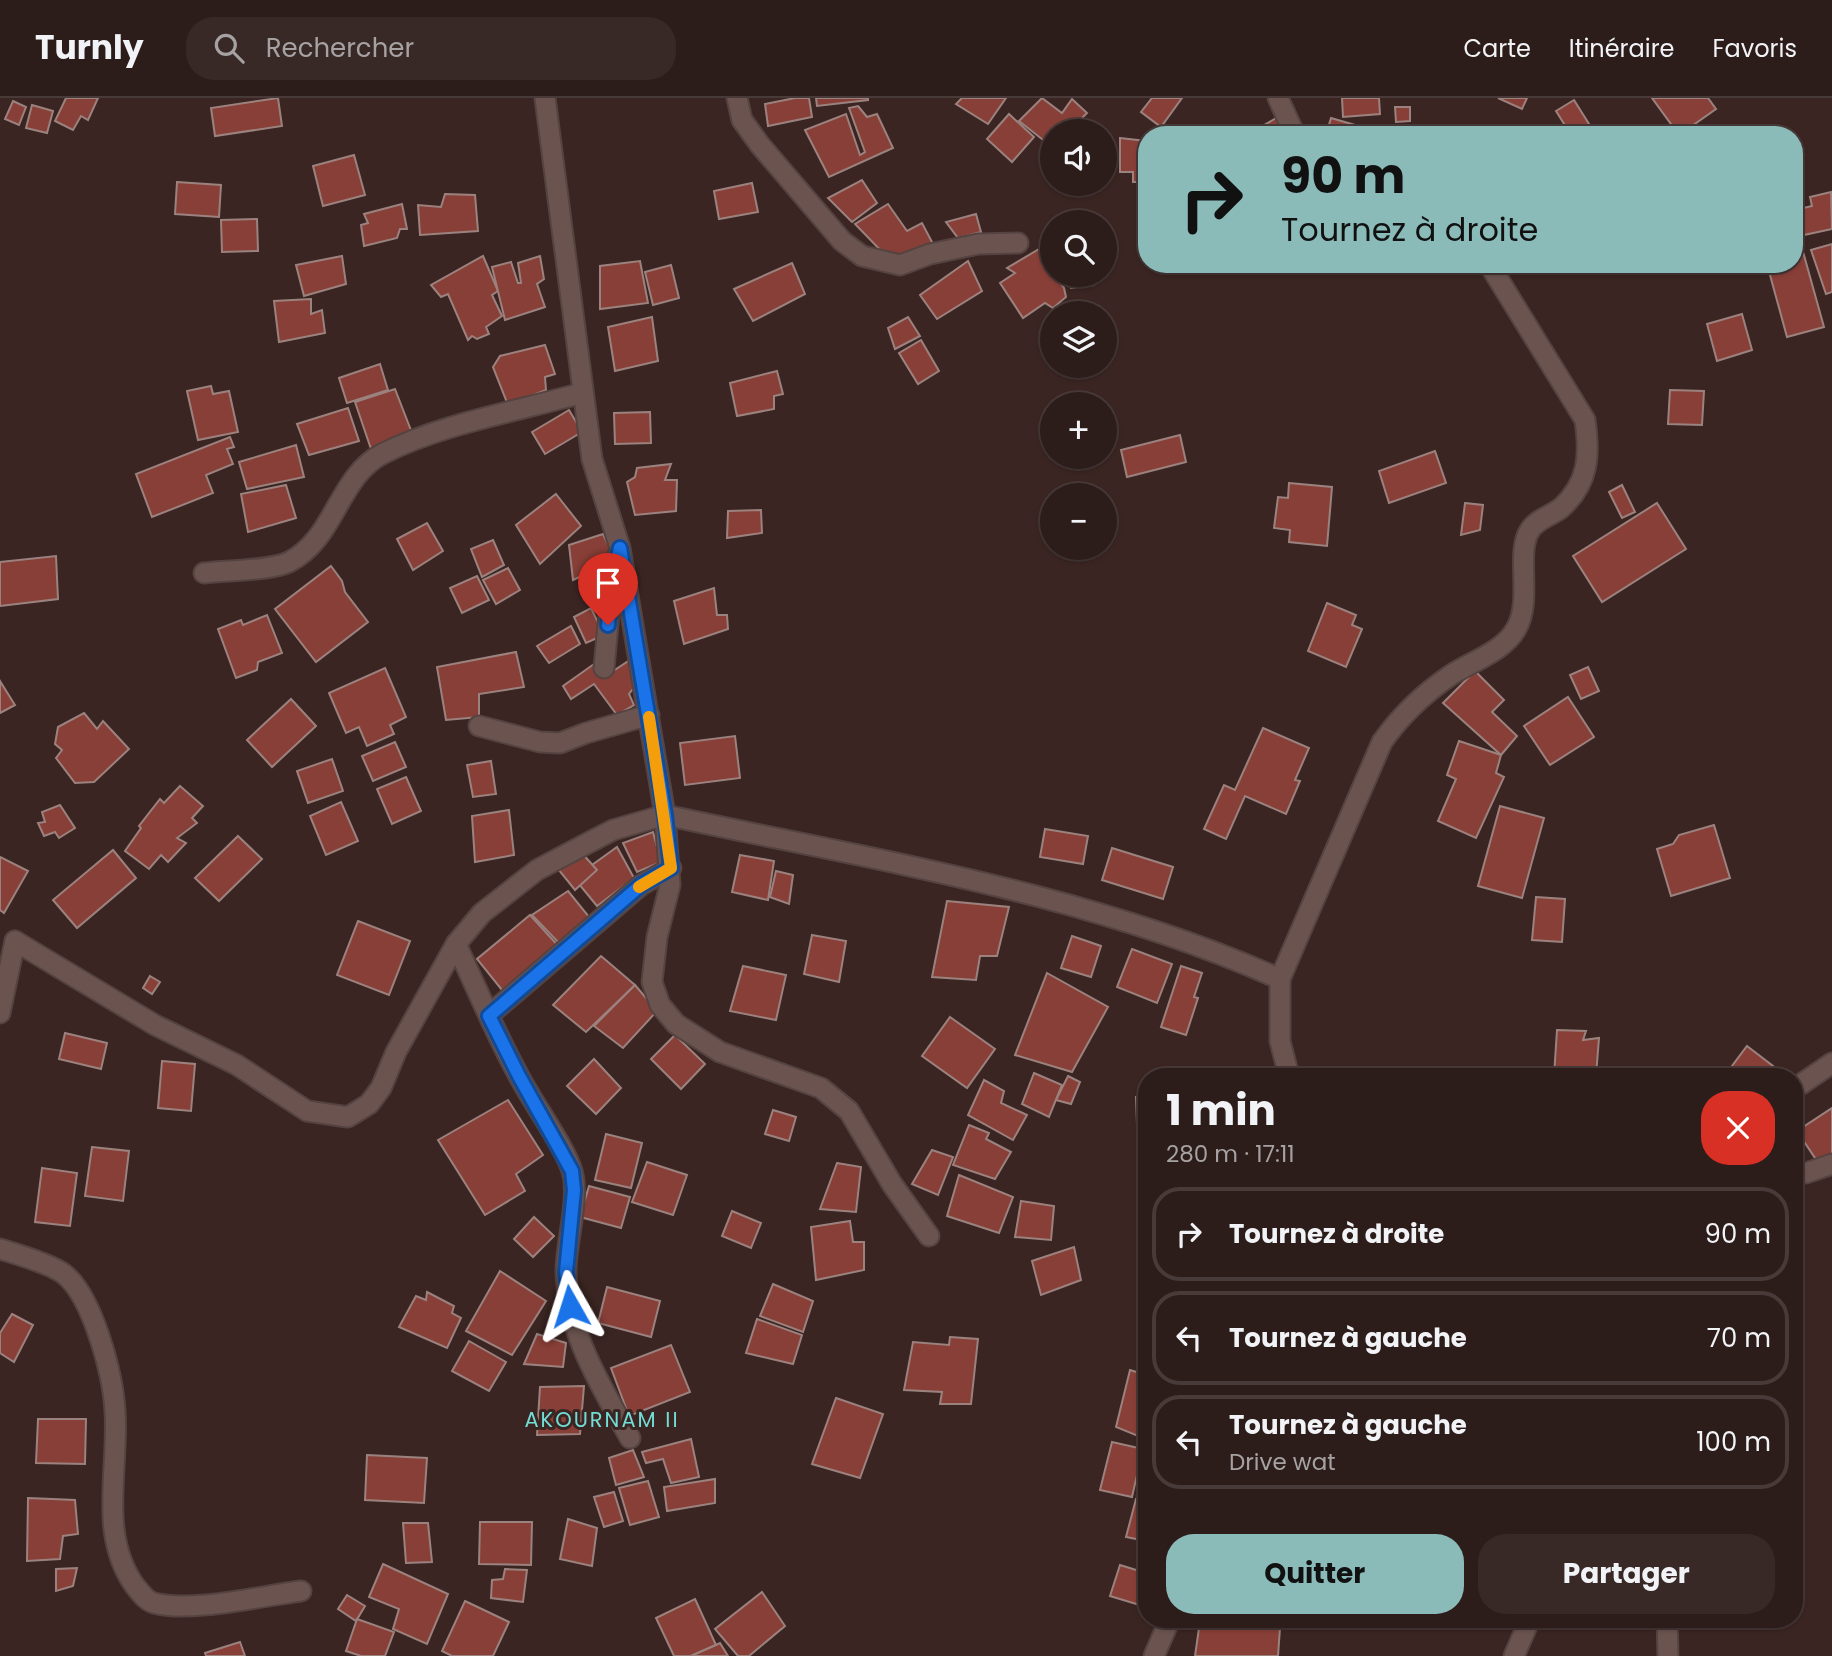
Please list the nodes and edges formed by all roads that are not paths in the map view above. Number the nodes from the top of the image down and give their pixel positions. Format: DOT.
graph roads {
  1 [pos="545,98"];
  2 [pos="737,98"];
  3 [pos="1278,98"];
  4 [pos="1291,126"];
  5 [pos="1018,243"];
  6 [pos="1495,273"];
  7 [pos="582,393"];
  8 [pos="620,548"];
  9 [pos="204,573"];
  10 [pos="604,668"];
  11 [pos="649,715"];
  12 [pos="479,726"];
  13 [pos="665,815"];
  14 [pos="671,868"];
  15 [pos="456,944"];
  16 [pos="8,945"];
  17 [pos="1280,979"];
  18 [pos="0,1013"];
  19 [pos="489,1016"];
  20 [pos="1832,1063"];
  21 [pos="1287,1068"];
  22 [pos="1803,1082"];
  23 [pos="1832,1164"];
  24 [pos="1806,1173"];
  25 [pos="929,1236"];
  26 [pos="0,1249"];
  27 [pos="630,1438"];
  28 [pos="301,1591"];
  29 [pos="1166,1628"];
  30 [pos="1526,1628"];
  31 [pos="1667,1628"];
  32 [pos="1154,1656"];
  33 [pos="1514,1656"];
  34 [pos="1668,1656"];
  1 -- 7 [label="street"];
  2 -- 5 [label="street"];
  3 -- 4 [label="street"];
  6 -- 17 [label="street"];
  7 -- 8 [label="street"];
  7 -- 9 [label="street"];
  8 -- 10 [label="street"];
  8 -- 11 [label="street"];
  11 -- 12 [label="street"];
  11 -- 13 [label="street"];
  13 -- 14 [label="street"];
  13 -- 15 [label="street"];
  13 -- 17 [label="street"];
  14 -- 19 [label="street"];
  14 -- 25 [label="street"];
  15 -- 16 [label="street"];
  15 -- 19 [label="street"];
  16 -- 18 [label="street"];
  17 -- 21 [label="street"];
  19 -- 27 [label="street"];
  20 -- 22 [label="street"];
  23 -- 24 [label="street"];
  26 -- 28 [label="street"];
  29 -- 32 [label="street"];
  30 -- 33 [label="street"];
  31 -- 34 [label="street"];
}
